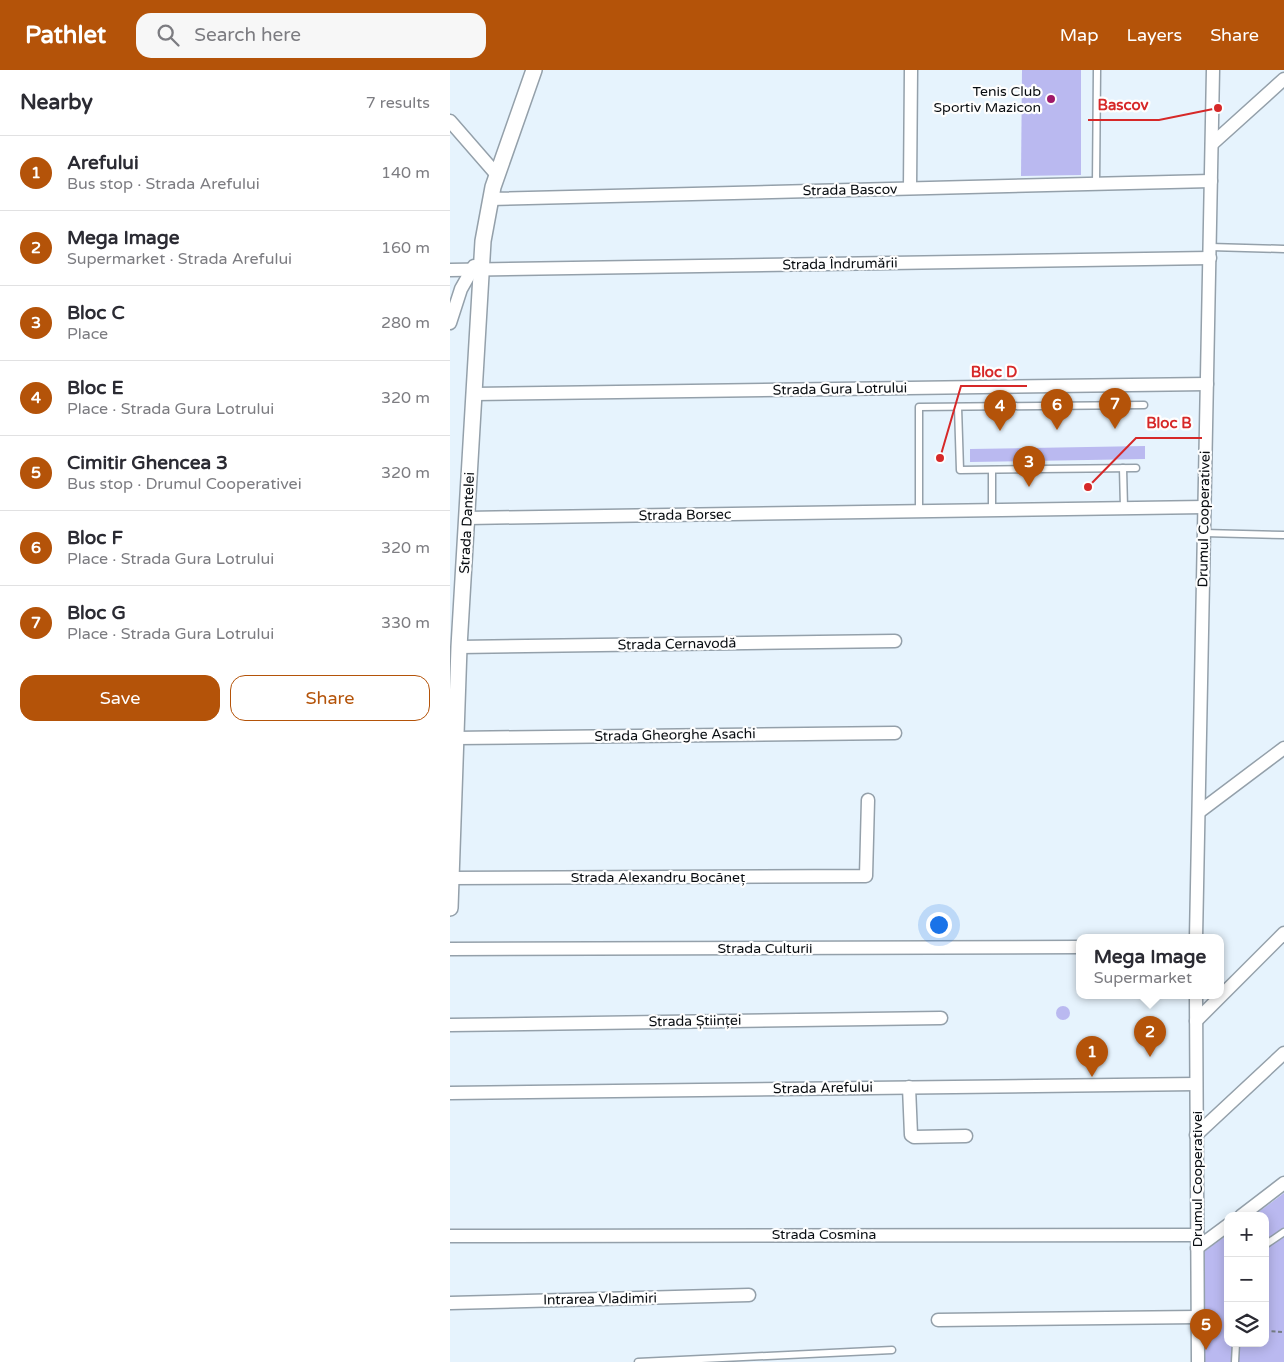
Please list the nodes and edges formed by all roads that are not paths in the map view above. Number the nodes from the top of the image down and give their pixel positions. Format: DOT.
graph roads {
  1 [pos="534,70"];
  2 [pos="911,70"];
  3 [pos="1097,70"];
  4 [pos="1213,70"];
  5 [pos="1283,76"];
  6 [pos="450,121"];
  7 [pos="1212,144"];
  8 [pos="497,174"];
  9 [pos="1211,181"];
  10 [pos="1096,184"];
  11 [pos="910,188"];
  12 [pos="490,199"];
  13 [pos="1284,248"];
  14 [pos="1210,253"];
  15 [pos="450,270"];
  16 [pos="476,270"];
  17 [pos="450,323"];
  18 [pos="1207,384"];
  19 [pos="474,394"];
  20 [pos="1144,405"];
  21 [pos="958,407"];
  22 [pos="1124,468"];
  23 [pos="1136,468"];
  24 [pos="992,470"];
  25 [pos="1205,507"];
  26 [pos="1124,508"];
  27 [pos="992,510"];
  28 [pos="920,511"];
  29 [pos="467,518"];
  30 [pos="1204,534"];
  31 [pos="1284,535"];
  32 [pos="895,641"];
  33 [pos="459,646"];
  34 [pos="895,733"];
  35 [pos="454,738"];
  36 [pos="1284,748"];
  37 [pos="868,800"];
  38 [pos="1199,812"];
  39 [pos="451,878"];
  40 [pos="450,908"];
  41 [pos="1284,933"];
  42 [pos="1196,934"];
  43 [pos="1076,947"];
  44 [pos="450,948"];
  45 [pos="1224,993"];
  46 [pos="1196,999"];
  47 [pos="1218,999"];
  48 [pos="940,1018"];
  49 [pos="1196,1021"];
  50 [pos="450,1025"];
  51 [pos="1284,1054"];
  52 [pos="1196,1084"];
  53 [pos="909,1087"];
  54 [pos="450,1093"];
  55 [pos="1196,1134"];
  56 [pos="966,1136"];
  57 [pos="1284,1183"];
  58 [pos="1246,1212"];
  59 [pos="1224,1229"];
  60 [pos="1284,1232"];
  61 [pos="1197,1235"];
  62 [pos="450,1236"];
  63 [pos="1269,1242"];
  64 [pos="1197,1248"];
  65 [pos="750,1295"];
  66 [pos="450,1303"];
  67 [pos="1198,1317"];
  68 [pos="938,1320"];
  69 [pos="1236,1347"];
  70 [pos="892,1350"];
  71 [pos="638,1362"];
  72 [pos="1198,1362"];
  73 [pos="1236,1362"];
  1 -- 8 [label="street, Strada Dantelei"];
  2 -- 11 [label="street"];
  3 -- 10 [label="lane"];
  4 -- 7 [label="street, Drumul Cooperativei"];
  5 -- 7 [label="street"];
  6 -- 8 [label="street"];
  7 -- 9 [label="street, Drumul Cooperativei"];
  8 -- 12 [label="street, Strada Dantelei"];
  9 -- 10 [label="street, Strada Bascov"];
  9 -- 14 [label="street, Drumul Cooperativei"];
  10 -- 11 [label="street, Strada Bascov"];
  11 -- 12 [label="street, Strada Bascov"];
  12 -- 16 [label="street, Strada Dantelei"];
  13 -- 14 [label="lane"];
  14 -- 16 [label="street, Strada Îndrumării"];
  14 -- 18 [label="street, Drumul Cooperativei"];
  15 -- 16 [label="street, Strada Îndrumării"];
  16 -- 17 [label="street"];
  16 -- 19 [label="street, Strada Dantelei"];
  18 -- 19 [label="street, Strada Gura Lotrului"];
  18 -- 25 [label="street, Drumul Cooperativei"];
  19 -- 29 [label="street, Strada Dantelei"];
  20 -- 21 [label="lane"];
  21 -- 24 [label="lane"];
  21 -- 28 [label="lane"];
  22 -- 23 [label="lane"];
  22 -- 24 [label="lane"];
  22 -- 26 [label="lane"];
  24 -- 27 [label="lane"];
  25 -- 26 [label="street, Strada Borsec"];
  25 -- 30 [label="street, Drumul Cooperativei"];
  26 -- 27 [label="street, Strada Borsec"];
  27 -- 28 [label="street, Strada Borsec"];
  28 -- 29 [label="street, Strada Borsec"];
  29 -- 33 [label="street, Strada Dantelei"];
  30 -- 31 [label="lane"];
  30 -- 38 [label="street, Drumul Cooperativei"];
  32 -- 33 [label="street, Strada Cernavodă"];
  33 -- 35 [label="street, Strada Dantelei"];
  34 -- 35 [label="street, Strada Gheorghe Asachi"];
  35 -- 39 [label="street, Strada Dantelei"];
  36 -- 38 [label="street"];
  37 -- 39 [label="street, Strada Alexandru Bocăneț"];
  38 -- 42 [label="street, Drumul Cooperativei"];
  39 -- 40 [label="street, Strada Dantelei"];
  41 -- 45 [label="street"];
  43 -- 44 [label="street, Strada Culturii"];
  46 -- 49 [label="street, Drumul Cooperativei"];
  47 -- 49 [label="street"];
  48 -- 50 [label="street, Strada Științei"];
  49 -- 52 [label="street, Drumul Cooperativei"];
  51 -- 55 [label="street"];
  52 -- 53 [label="street, Strada Arefului"];
  52 -- 55 [label="street, Drumul Cooperativei"];
  53 -- 54 [label="street, Strada Arefului"];
  53 -- 56 [label="street"];
  55 -- 61 [label="street, Drumul Cooperativei"];
  57 -- 58 [label="street"];
  59 -- 64 [label="street"];
  60 -- 63 [label="lane"];
  61 -- 62 [label="street, Strada Cosmina"];
  61 -- 64 [label="street, Drumul Cooperativei"];
  64 -- 67 [label="street, Drumul Cooperativei"];
  65 -- 66 [label="street, Intrarea Vladimiri"];
  67 -- 68 [label="street"];
  67 -- 72 [label="street, Drumul Cooperativei"];
  69 -- 73 [label="lane"];
  70 -- 71 [label="lane"];
}
